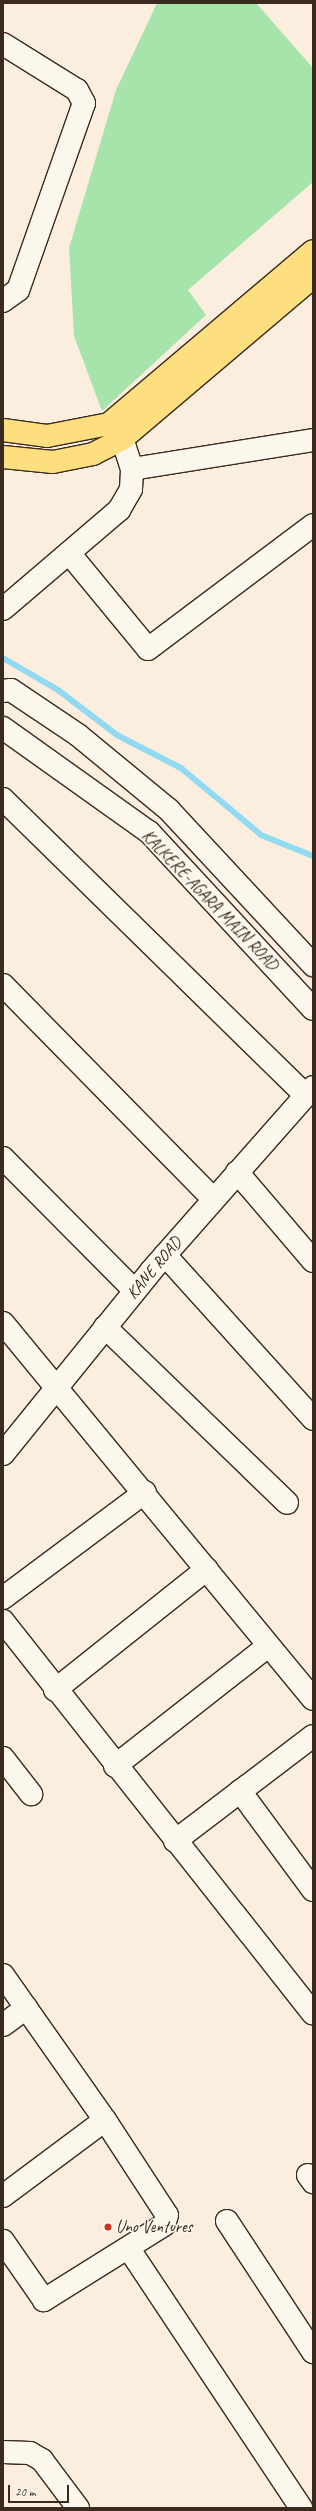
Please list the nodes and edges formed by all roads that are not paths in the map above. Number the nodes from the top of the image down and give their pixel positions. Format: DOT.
graph roads {
  1 [pos="3,44"];
  2 [pos="313,251"];
  3 [pos="313,277"];
  4 [pos="3,301"];
  5 [pos="3,430"];
  6 [pos="116,431"];
  7 [pos="313,440"];
  8 [pos="3,457"];
  9 [pos="132,469"];
  10 [pos="313,525"];
  11 [pos="69,553"];
  12 [pos="3,609"];
  13 [pos="3,691"];
  14 [pos="3,728"];
  15 [pos="3,799"];
  16 [pos="313,965"];
  17 [pos="3,985"];
  18 [pos="313,1009"];
  19 [pos="310,1091"];
  20 [pos="3,1158"];
  21 [pos="237,1172"];
  22 [pos="213,1199"];
  23 [pos="165,1255"];
  24 [pos="313,1261"];
  25 [pos="135,1291"];
  26 [pos="3,1323"];
  27 [pos="105,1327"];
  28 [pos="58,1386"];
  29 [pos="313,1419"];
  30 [pos="3,1454"];
  31 [pos="145,1492"];
  32 [pos="287,1503"];
  33 [pos="207,1569"];
  34 [pos="3,1597"];
  35 [pos="3,1622"];
  36 [pos="268,1646"];
  37 [pos="55,1690"];
  38 [pos="313,1699"];
  39 [pos="313,1736"];
  40 [pos="3,1758"];
  41 [pos="115,1766"];
  42 [pos="240,1791"];
  43 [pos="31,1794"];
  44 [pos="175,1841"];
  45 [pos="313,1890"];
  46 [pos="3,1975"];
  47 [pos="26,2008"];
  48 [pos="313,2013"];
  49 [pos="3,2025"];
  50 [pos="105,2120"];
  51 [pos="3,2196"];
  52 [pos="227,2221"];
  53 [pos="3,2241"];
  54 [pos="133,2254"];
  55 [pos="313,2352"];
  56 [pos="3,2452"];
  57 [pos="78,2508"];
  58 [pos="301,2508"];
  1 -- 4 [label="street"];
  2 -- 6 [label="main road"];
  3 -- 6 [label="main road"];
  5 -- 6 [label="main road"];
  6 -- 8 [label="main road"];
  6 -- 9 [label="street"];
  7 -- 9 [label="street"];
  9 -- 11 [label="street"];
  10 -- 11 [label="street"];
  11 -- 12 [label="street"];
  13 -- 16 [label="street, KALKERE-AGARA MAIN ROAD"];
  14 -- 18 [label="street, KALKERE-AGARA MAIN ROAD"];
  15 -- 19 [label="street"];
  17 -- 22 [label="street"];
  19 -- 21 [label="street, KANE ROAD"];
  20 -- 25 [label="street"];
  21 -- 22 [label="street, KANE ROAD"];
  21 -- 24 [label="street"];
  22 -- 23 [label="street, KANE ROAD"];
  23 -- 25 [label="street, KANE ROAD"];
  23 -- 29 [label="street"];
  25 -- 27 [label="street, KANE ROAD"];
  26 -- 28 [label="street"];
  27 -- 28 [label="street, KANE ROAD"];
  27 -- 32 [label="street"];
  28 -- 30 [label="street, KANE ROAD"];
  28 -- 31 [label="street"];
  31 -- 33 [label="street"];
  31 -- 34 [label="street"];
  33 -- 36 [label="street"];
  33 -- 37 [label="street"];
  35 -- 37 [label="street"];
  36 -- 38 [label="street"];
  36 -- 41 [label="street"];
  37 -- 41 [label="street"];
  39 -- 42 [label="street"];
  40 -- 43 [label="street"];
  41 -- 44 [label="street"];
  42 -- 44 [label="street"];
  42 -- 45 [label="street"];
  44 -- 48 [label="street"];
  46 -- 47 [label="street"];
  47 -- 49 [label="street"];
  47 -- 50 [label="street"];
  50 -- 51 [label="street"];
  50 -- 53 [label="street"];
  52 -- 55 [label="street"];
  54 -- 58 [label="street"];
  56 -- 57 [label="street"];
}
